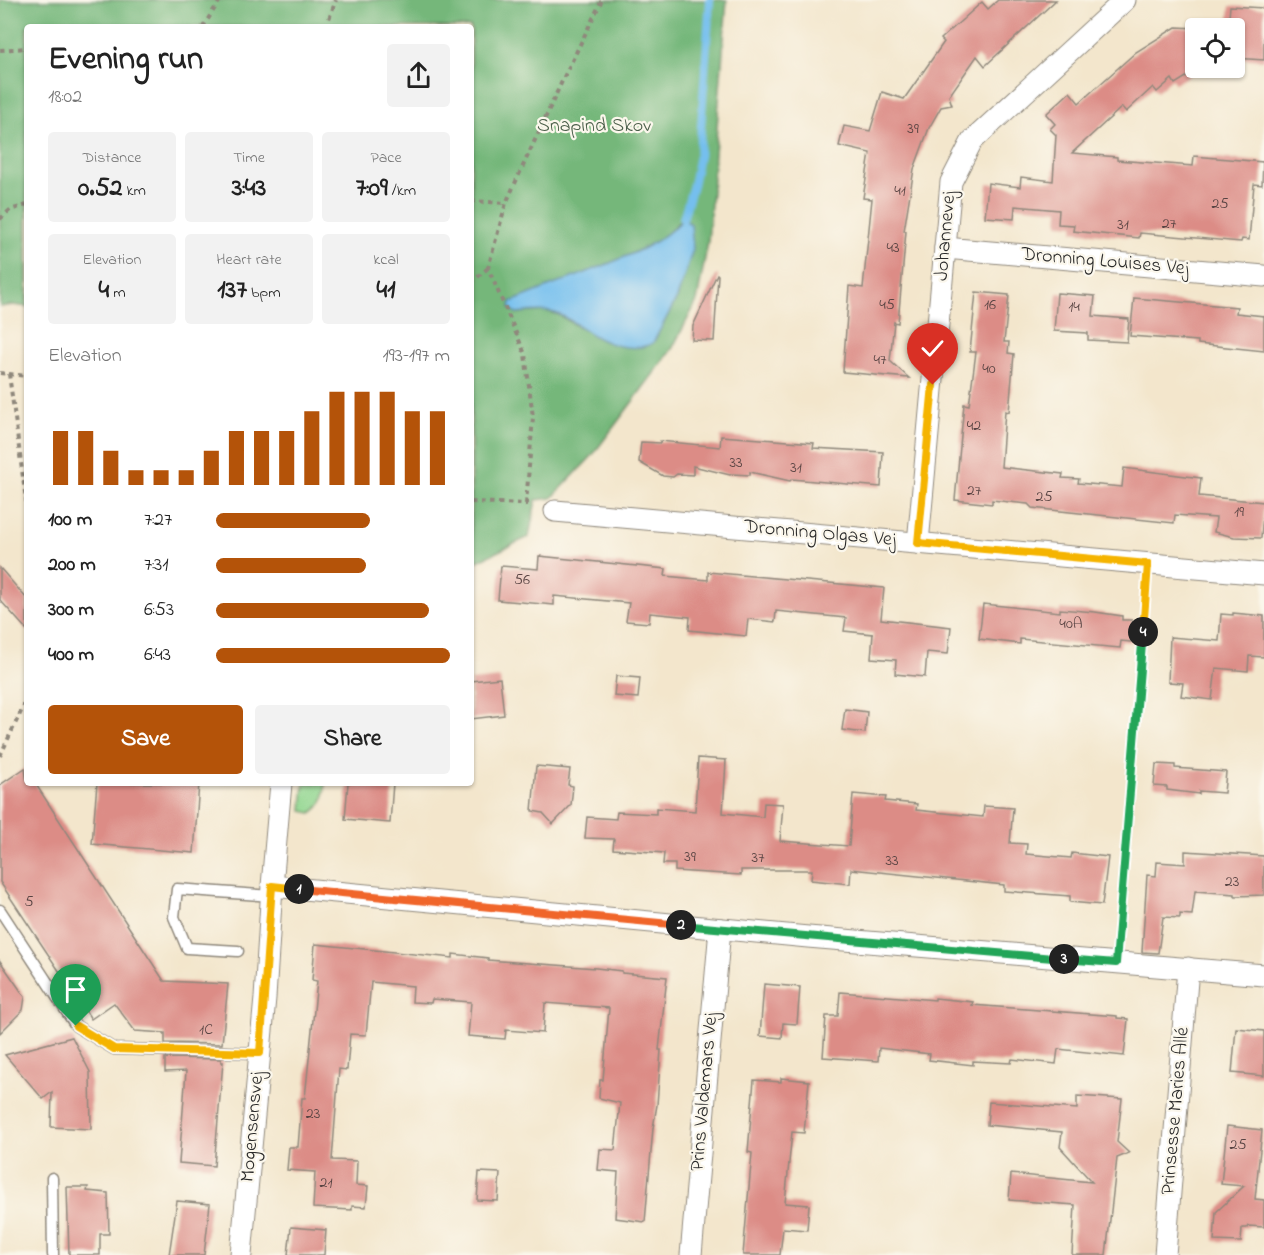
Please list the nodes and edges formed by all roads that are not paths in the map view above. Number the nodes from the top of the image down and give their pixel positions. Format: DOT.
graph roads {
  1 [pos="1125,0"];
  2 [pos="945,248"];
  3 [pos="1264,276"];
  4 [pos="555,511"];
  5 [pos="918,543"];
  6 [pos="1264,574"];
  7 [pos="281,786"];
  8 [pos="272,891"];
  9 [pos="0,910"];
  10 [pos="720,929"];
  11 [pos="238,951"];
  12 [pos="1188,968"];
  13 [pos="1264,975"];
  14 [pos="260,1053"];
  15 [pos="52,1178"];
  16 [pos="53,1255"];
  17 [pos="241,1255"];
  18 [pos="692,1255"];
  19 [pos="1165,1255"];
  1 -- 2 [label="street, Johannevej"];
  2 -- 3 [label="street, Dronning Louises Vej"];
  2 -- 5 [label="street, Johannevej"];
  4 -- 5 [label="street, Dronning Olgas Vej"];
  5 -- 6 [label="street, Dronning Olgas Vej"];
  7 -- 8 [label="street, Mogensensvej"];
  8 -- 10 [label="street"];
  8 -- 11 [label="lane"];
  8 -- 14 [label="street, Mogensensvej"];
  9 -- 14 [label="lane"];
  10 -- 12 [label="street"];
  10 -- 18 [label="street, Prins Valdemars Vej"];
  12 -- 13 [label="street"];
  12 -- 19 [label="street, Prinsesse Maries Allé"];
  14 -- 17 [label="street, Mogensensvej"];
  15 -- 16 [label="lane"];
}
